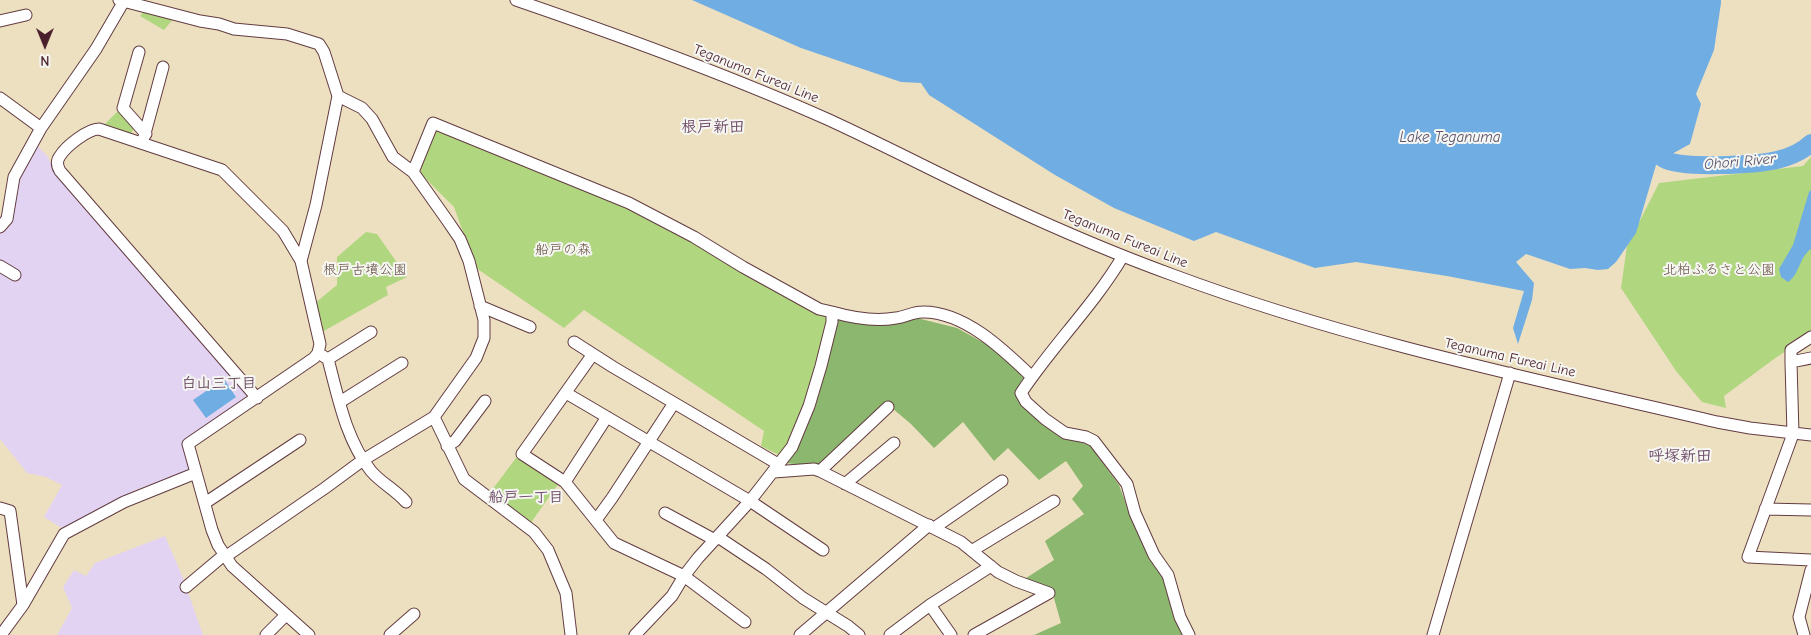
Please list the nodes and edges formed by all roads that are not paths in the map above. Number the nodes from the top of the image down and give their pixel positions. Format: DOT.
graph roads {
  1 [pos="516,0"];
  2 [pos="122,1"];
  3 [pos="26,15"];
  4 [pos="0,21"];
  5 [pos="139,52"];
  6 [pos="163,67"];
  7 [pos="338,96"];
  8 [pos="0,98"];
  9 [pos="41,128"];
  10 [pos="144,139"];
  11 [pos="413,172"];
  12 [pos="0,227"];
  13 [pos="1123,256"];
  14 [pos="301,261"];
  15 [pos="0,266"];
  16 [pos="14,275"];
  17 [pos="480,306"];
  18 [pos="832,312"];
  19 [pos="530,327"];
  20 [pos="371,332"];
  21 [pos="1811,337"];
  22 [pos="574,342"];
  23 [pos="593,354"];
  24 [pos="323,356"];
  25 [pos="1811,358"];
  26 [pos="1792,362"];
  27 [pos="402,363"];
  28 [pos="1510,373"];
  29 [pos="1032,377"];
  30 [pos="566,393"];
  31 [pos="257,398"];
  32 [pos="485,400"];
  33 [pos="340,402"];
  34 [pos="674,403"];
  35 [pos="888,408"];
  36 [pos="434,417"];
  37 [pos="607,417"];
  38 [pos="1793,434"];
  39 [pos="1811,435"];
  40 [pos="300,440"];
  41 [pos="648,442"];
  42 [pos="894,443"];
  43 [pos="447,446"];
  44 [pos="363,460"];
  45 [pos="776,468"];
  46 [pos="820,471"];
  47 [pos="196,473"];
  48 [pos="1002,481"];
  49 [pos="565,482"];
  50 [pos="845,484"];
  51 [pos="750,501"];
  52 [pos="1054,501"];
  53 [pos="406,502"];
  54 [pos="205,503"];
  55 [pos="0,508"];
  56 [pos="1765,509"];
  57 [pos="1811,510"];
  58 [pos="665,513"];
  59 [pos="596,520"];
  60 [pos="932,527"];
  61 [pos="716,539"];
  62 [pos="823,550"];
  63 [pos="973,550"];
  64 [pos="224,556"];
  65 [pos="1811,560"];
  66 [pos="991,566"];
  67 [pos="1811,570"];
  68 [pos="684,576"];
  69 [pos="186,587"];
  70 [pos="23,605"];
  71 [pos="930,605"];
  72 [pos="826,613"];
  73 [pos="414,614"];
  74 [pos="286,615"];
  75 [pos="745,622"];
  76 [pos="3,627"];
  77 [pos="266,635"];
  78 [pos="309,635"];
  79 [pos="390,635"];
  80 [pos="571,635"];
  81 [pos="635,635"];
  82 [pos="800,635"];
  83 [pos="859,635"];
  84 [pos="890,635"];
  85 [pos="951,635"];
  86 [pos="974,635"];
  87 [pos="1190,635"];
  88 [pos="1433,635"];
  89 [pos="1804,635"];
  1 -- 13 [label="street, Teganuma Fureai Line"];
  2 -- 7 [label="street"];
  2 -- 9 [label="street"];
  3 -- 4 [label="street"];
  5 -- 10 [label="street"];
  6 -- 10 [label="street"];
  7 -- 11 [label="street"];
  7 -- 14 [label="street"];
  8 -- 9 [label="street"];
  9 -- 12 [label="street"];
  10 -- 14 [label="street"];
  10 -- 31 [label="street"];
  11 -- 17 [label="street"];
  11 -- 18 [label="street"];
  13 -- 28 [label="street, Teganuma Fureai Line"];
  13 -- 29 [label="street"];
  14 -- 24 [label="street"];
  15 -- 16 [label="street"];
  17 -- 19 [label="street"];
  17 -- 36 [label="street"];
  18 -- 29 [label="street"];
  18 -- 45 [label="street"];
  20 -- 24 [label="street"];
  21 -- 26 [label="street"];
  22 -- 23 [label="street"];
  23 -- 30 [label="street"];
  23 -- 34 [label="street"];
  24 -- 31 [label="street"];
  24 -- 33 [label="street"];
  25 -- 26 [label="street"];
  26 -- 38 [label="street"];
  27 -- 33 [label="street"];
  28 -- 38 [label="street, Teganuma Fureai Line"];
  28 -- 88 [label="street"];
  29 -- 87 [label="street"];
  30 -- 37 [label="street"];
  30 -- 49 [label="street"];
  31 -- 47 [label="street"];
  32 -- 43 [label="street"];
  33 -- 44 [label="street"];
  34 -- 41 [label="street"];
  34 -- 45 [label="street"];
  35 -- 46 [label="street"];
  36 -- 43 [label="street"];
  36 -- 44 [label="street"];
  37 -- 41 [label="street"];
  37 -- 49 [label="street"];
  38 -- 39 [label="street, Teganuma Fureai Line"];
  38 -- 56 [label="street"];
  40 -- 54 [label="street"];
  41 -- 51 [label="street"];
  41 -- 59 [label="street"];
  42 -- 50 [label="street"];
  43 -- 80 [label="street"];
  44 -- 53 [label="street"];
  44 -- 64 [label="street"];
  45 -- 46 [label="street"];
  45 -- 51 [label="street"];
  46 -- 50 [label="street"];
  47 -- 54 [label="street"];
  47 -- 70 [label="street"];
  48 -- 60 [label="street"];
  49 -- 59 [label="street"];
  50 -- 60 [label="street"];
  51 -- 61 [label="street"];
  51 -- 62 [label="street"];
  52 -- 63 [label="street"];
  54 -- 64 [label="street"];
  55 -- 70 [label="street"];
  56 -- 57 [label="street"];
  56 -- 65 [label="street"];
  58 -- 61 [label="street"];
  59 -- 68 [label="street"];
  60 -- 63 [label="street"];
  60 -- 72 [label="street"];
  61 -- 68 [label="street"];
  61 -- 72 [label="street"];
  63 -- 66 [label="street"];
  64 -- 69 [label="street"];
  64 -- 74 [label="street"];
  66 -- 71 [label="street"];
  66 -- 86 [label="street"];
  67 -- 89 [label="street"];
  68 -- 75 [label="street"];
  68 -- 81 [label="street"];
  70 -- 76 [label="street"];
  71 -- 84 [label="street"];
  71 -- 85 [label="street"];
  72 -- 82 [label="street"];
  72 -- 83 [label="street"];
  73 -- 79 [label="street"];
  74 -- 77 [label="street"];
  74 -- 78 [label="street"];
}
